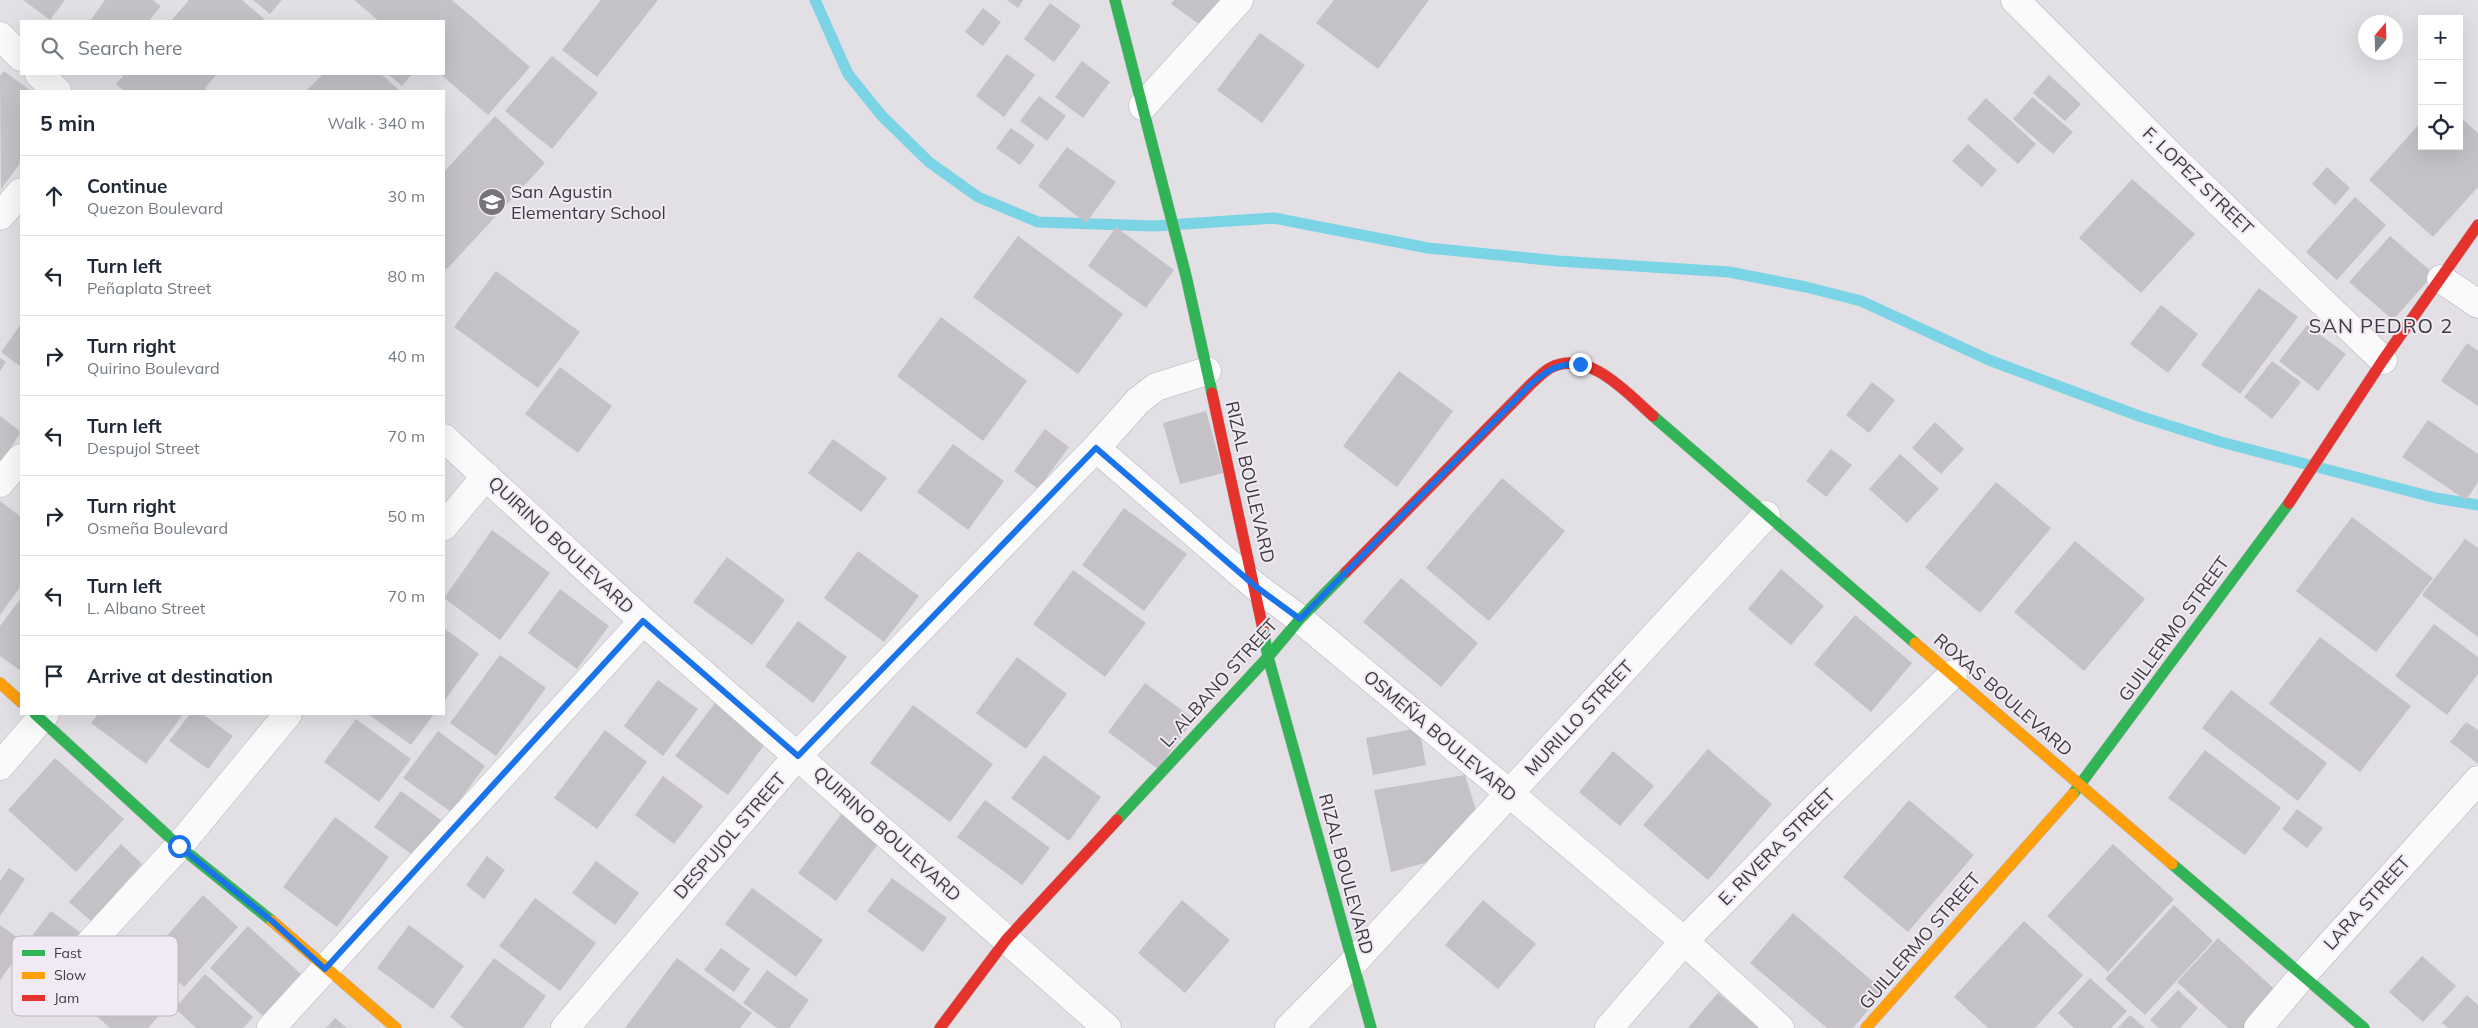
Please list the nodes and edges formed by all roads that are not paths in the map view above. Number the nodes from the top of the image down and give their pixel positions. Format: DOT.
graph roads {
  1 [pos="1115,0"];
  2 [pos="1239,0"];
  3 [pos="2015,0"];
  4 [pos="0,36"];
  5 [pos="20,56"];
  6 [pos="39,75"];
  7 [pos="55,90"];
  8 [pos="1143,106"];
  9 [pos="20,193"];
  10 [pos="0,216"];
  11 [pos="2478,225"];
  12 [pos="2441,279"];
  13 [pos="2478,304"];
  14 [pos="2383,360"];
  15 [pos="1207,371"];
  16 [pos="1620,387"];
  17 [pos="445,439"];
  18 [pos="1096,448"];
  19 [pos="20,459"];
  20 [pos="486,476"];
  21 [pos="0,483"];
  22 [pos="1766,515"];
  23 [pos="445,525"];
  24 [pos="1255,586"];
  25 [pos="1300,619"];
  26 [pos="643,621"];
  27 [pos="1268,657"];
  28 [pos="1952,674"];
  29 [pos="0,683"];
  30 [pos="20,700"];
  31 [pos="33,715"];
  32 [pos="38,715"];
  33 [pos="287,715"];
  34 [pos="798,756"];
  35 [pos="0,766"];
  36 [pos="2478,780"];
  37 [pos="2080,786"];
  38 [pos="1509,793"];
  39 [pos="179,846"];
  40 [pos="96,936"];
  41 [pos="1006,940"];
  42 [pos="1684,941"];
  43 [pos="1352,964"];
  44 [pos="325,969"];
  45 [pos="2303,975"];
  46 [pos="271,1028"];
  47 [pos="396,1028"];
  48 [pos="565,1028"];
  49 [pos="940,1028"];
  50 [pos="1107,1028"];
  51 [pos="1289,1028"];
  52 [pos="1371,1028"];
  53 [pos="1609,1028"];
  54 [pos="1780,1028"];
  55 [pos="1866,1028"];
  56 [pos="2258,1028"];
  57 [pos="2364,1028"];
  1 -- 8 [label="street, RIZAL BOULEVARD"];
  2 -- 8 [label="street"];
  3 -- 14 [label="street, F. LOPEZ STREET"];
  4 -- 5 [label="street"];
  6 -- 7 [label="street"];
  8 -- 15 [label="street, RIZAL BOULEVARD"];
  9 -- 10 [label="street"];
  11 -- 12 [label="street, GUILLERMO STREET"];
  12 -- 13 [label="street"];
  12 -- 14 [label="street, GUILLERMO STREET"];
  14 -- 37 [label="street, GUILLERMO STREET"];
  15 -- 18 [label="street, DESPUJOL STREET"];
  15 -- 24 [label="street, RIZAL BOULEVARD"];
  16 -- 22 [label="street, ROXAS BOULEVARD"];
  16 -- 25 [label="street, L. ALBANO STREET"];
  17 -- 20 [label="street, QUIRINO BOULEVARD"];
  18 -- 24 [label="street, OSMEÑA BOULEVARD"];
  18 -- 34 [label="street, DESPUJOL STREET"];
  19 -- 21 [label="street"];
  20 -- 23 [label="street"];
  20 -- 26 [label="street, QUIRINO BOULEVARD"];
  22 -- 28 [label="street, ROXAS BOULEVARD"];
  22 -- 38 [label="street, MURILLO STREET"];
  24 -- 25 [label="street, OSMEÑA BOULEVARD"];
  24 -- 27 [label="street, RIZAL BOULEVARD"];
  25 -- 27 [label="street, L. ALBANO STREET"];
  25 -- 38 [label="street, OSMEÑA BOULEVARD"];
  26 -- 34 [label="street, QUIRINO BOULEVARD"];
  26 -- 44 [label="street"];
  27 -- 41 [label="street, L. ALBANO STREET"];
  27 -- 43 [label="street, RIZAL BOULEVARD"];
  28 -- 37 [label="street, ROXAS BOULEVARD"];
  28 -- 42 [label="street, E. RIVERA STREET"];
  29 -- 30 [label="street"];
  31 -- 35 [label="street"];
  32 -- 39 [label="street"];
  33 -- 39 [label="street"];
  34 -- 41 [label="street, QUIRINO BOULEVARD"];
  34 -- 48 [label="street, DESPUJOL STREET"];
  36 -- 45 [label="street, LARA STREET"];
  37 -- 45 [label="street, ROXAS BOULEVARD"];
  37 -- 55 [label="street, GUILLERMO STREET"];
  38 -- 42 [label="street, OSMEÑA BOULEVARD"];
  38 -- 43 [label="street, MURILLO STREET"];
  39 -- 40 [label="street"];
  39 -- 44 [label="street"];
  41 -- 49 [label="street, L. ALBANO STREET"];
  41 -- 50 [label="street, QUIRINO BOULEVARD"];
  42 -- 53 [label="street, E. RIVERA STREET"];
  42 -- 54 [label="street, OSMEÑA BOULEVARD"];
  43 -- 51 [label="street, MURILLO STREET"];
  43 -- 52 [label="street, RIZAL BOULEVARD"];
  44 -- 46 [label="street"];
  44 -- 47 [label="street"];
  45 -- 56 [label="street, LARA STREET"];
  45 -- 57 [label="street, ROXAS BOULEVARD"];
}
